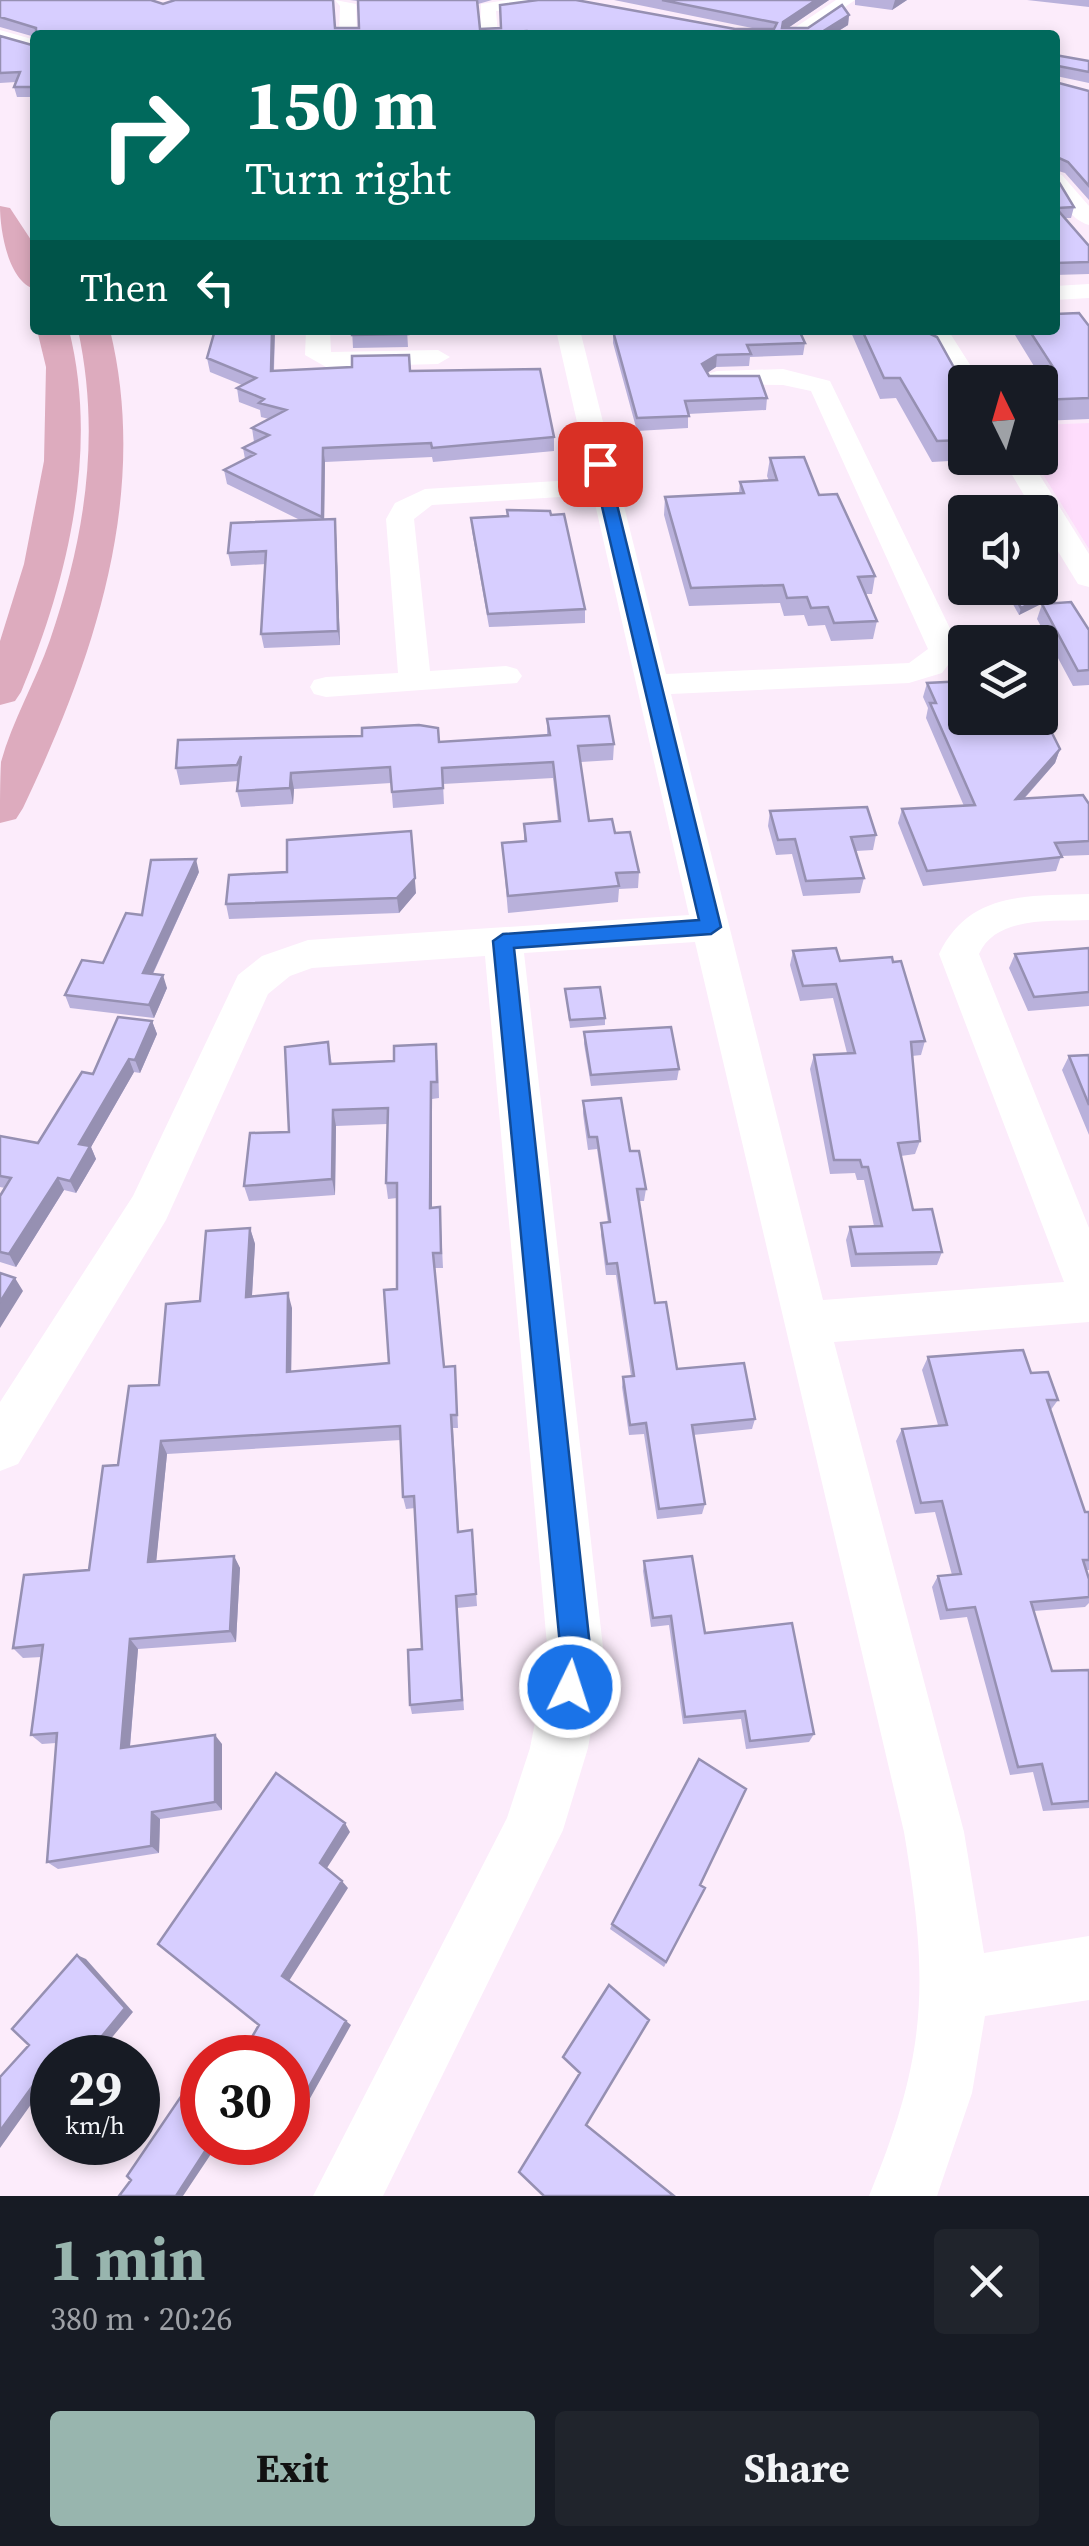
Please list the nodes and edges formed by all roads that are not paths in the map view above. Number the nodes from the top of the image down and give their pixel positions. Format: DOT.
graph roads {
  1 [pos="344,0"];
  2 [pos="555,0"];
  3 [pos="847,0"];
  4 [pos="348,30"];
  5 [pos="488,30"];
  6 [pos="801,30"];
  7 [pos="0,35"];
  8 [pos="30,44"];
  9 [pos="1060,188"];
  10 [pos="0,214"];
  11 [pos="1083,229"];
  12 [pos="30,267"];
  13 [pos="55,335"];
  14 [pos="95,335"];
  15 [pos="318,335"];
  16 [pos="569,335"];
  17 [pos="939,335"];
  18 [pos="438,358"];
  19 [pos="958,365"];
  20 [pos="717,379"];
  21 [pos="1025,475"];
  22 [pos="604,486"];
  23 [pos="1089,578"];
  24 [pos="506,676"];
  25 [pos="415,682"];
  26 [pos="652,685"];
  27 [pos="326,687"];
  28 [pos="0,692"];
  29 [pos="0,808"];
  30 [pos="1089,907"];
  31 [pos="711,927"];
  32 [pos="503,941"];
  33 [pos="1089,1286"];
  34 [pos="1089,1300"];
  35 [pos="804,1324"];
  36 [pos="0,1447"];
  37 [pos="1089,1968"];
  38 [pos="955,1988"];
  39 [pos="347,2196"];
  40 [pos="903,2196"];
  1 -- 4 [label="street"];
  2 -- 5 [label="street"];
  3 -- 6 [label="street"];
  7 -- 8 [label="street"];
  9 -- 11 [label="street"];
  10 -- 12 [label="main road"];
  13 -- 28 [label="main road"];
  14 -- 29 [label="main road"];
  15 -- 18 [label="street"];
  16 -- 22 [label="street"];
  17 -- 19 [label="street"];
  20 -- 26 [label="street"];
  21 -- 23 [label="street"];
  22 -- 25 [label="street"];
  22 -- 26 [label="street"];
  24 -- 25 [label="street"];
  25 -- 27 [label="street"];
  26 -- 31 [label="street"];
  30 -- 33 [label="street"];
  31 -- 32 [label="street"];
  31 -- 35 [label="street"];
  32 -- 36 [label="street"];
  32 -- 39 [label="street"];
  34 -- 35 [label="street"];
  35 -- 38 [label="street"];
  37 -- 38 [label="street"];
  38 -- 40 [label="street"];
}
